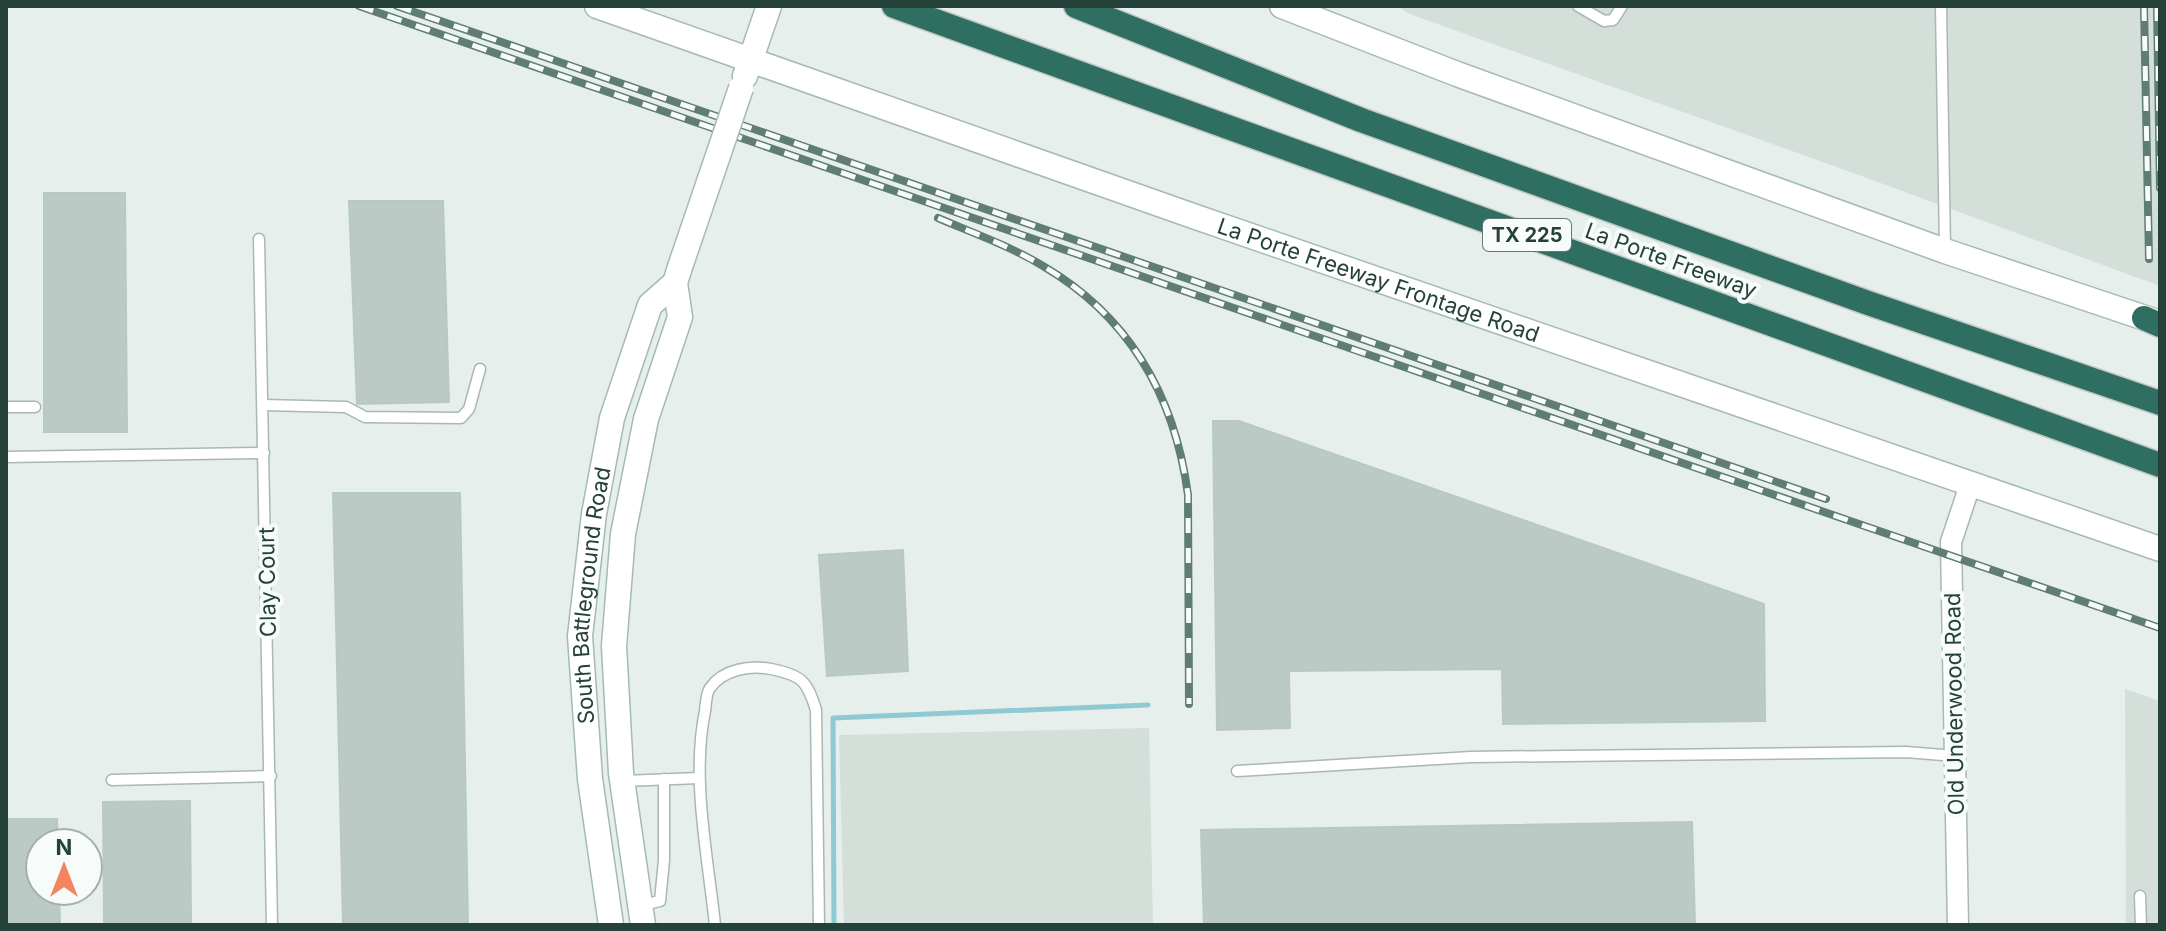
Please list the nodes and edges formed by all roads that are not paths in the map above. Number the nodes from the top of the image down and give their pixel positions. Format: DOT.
graph roads {
  1 [pos="597,6"];
  2 [pos="894,6"];
  3 [pos="1076,6"];
  4 [pos="1282,6"];
  5 [pos="1324,6"];
  6 [pos="1578,6"];
  7 [pos="1622,6"];
  8 [pos="1941,6"];
  9 [pos="765,17"];
  10 [pos="750,60"];
  11 [pos="1457,74"];
  12 [pos="259,239"];
  13 [pos="1945,251"];
  14 [pos="678,275"];
  15 [pos="2155,322"];
  16 [pos="480,369"];
  17 [pos="2160,403"];
  18 [pos="263,405"];
  19 [pos="6,407"];
  20 [pos="35,407"];
  21 [pos="264,453"];
  22 [pos="6,457"];
  23 [pos="2160,465"];
  24 [pos="1970,485"];
  25 [pos="2160,549"];
  26 [pos="1955,756"];
  27 [pos="1237,771"];
  28 [pos="271,776"];
  29 [pos="699,778"];
  30 [pos="664,779"];
  31 [pos="112,780"];
  32 [pos="622,781"];
  33 [pos="2140,896"];
  34 [pos="641,915"];
  35 [pos="272,925"];
  36 [pos="611,925"];
  37 [pos="715,925"];
  38 [pos="819,925"];
  39 [pos="1958,925"];
  40 [pos="2141,925"];
  1 -- 10 [label="main road, La Porte Freeway Frontage Road"];
  2 -- 23 [label="highway, La Porte Freeway / TX 225"];
  3 -- 17 [label="highway, La Porte Freeway / TX 225"];
  4 -- 11 [label="main road"];
  5 -- 11 [label="main road"];
  6 -- 7 [label="lane"];
  8 -- 13 [label="lane"];
  9 -- 10 [label="main road, South Battleground Road"];
  10 -- 14 [label="main road, South Battleground Road, bridge"];
  10 -- 24 [label="main road, La Porte Freeway Frontage Road"];
  11 -- 13 [label="main road"];
  12 -- 18 [label="lane, Clay Court"];
  13 -- 15 [label="main road"];
  14 -- 32 [label="main road, South Battleground Road"];
  14 -- 36 [label="main road, South Battleground Road"];
  16 -- 18 [label="lane"];
  18 -- 21 [label="lane, Clay Court"];
  19 -- 20 [label="lane"];
  21 -- 22 [label="lane"];
  21 -- 28 [label="lane, Clay Court"];
  24 -- 25 [label="main road, La Porte Freeway Frontage Road"];
  24 -- 26 [label="street, Old Underwood Road"];
  26 -- 27 [label="lane"];
  26 -- 39 [label="street, Old Underwood Road"];
  28 -- 31 [label="lane"];
  28 -- 35 [label="lane, Clay Court"];
  29 -- 30 [label="lane"];
  29 -- 37 [label="lane"];
  29 -- 38 [label="lane"];
  30 -- 32 [label="lane"];
  30 -- 34 [label="lane"];
  32 -- 34 [label="main road, South Battleground Road"];
  33 -- 40 [label="lane"];
}
